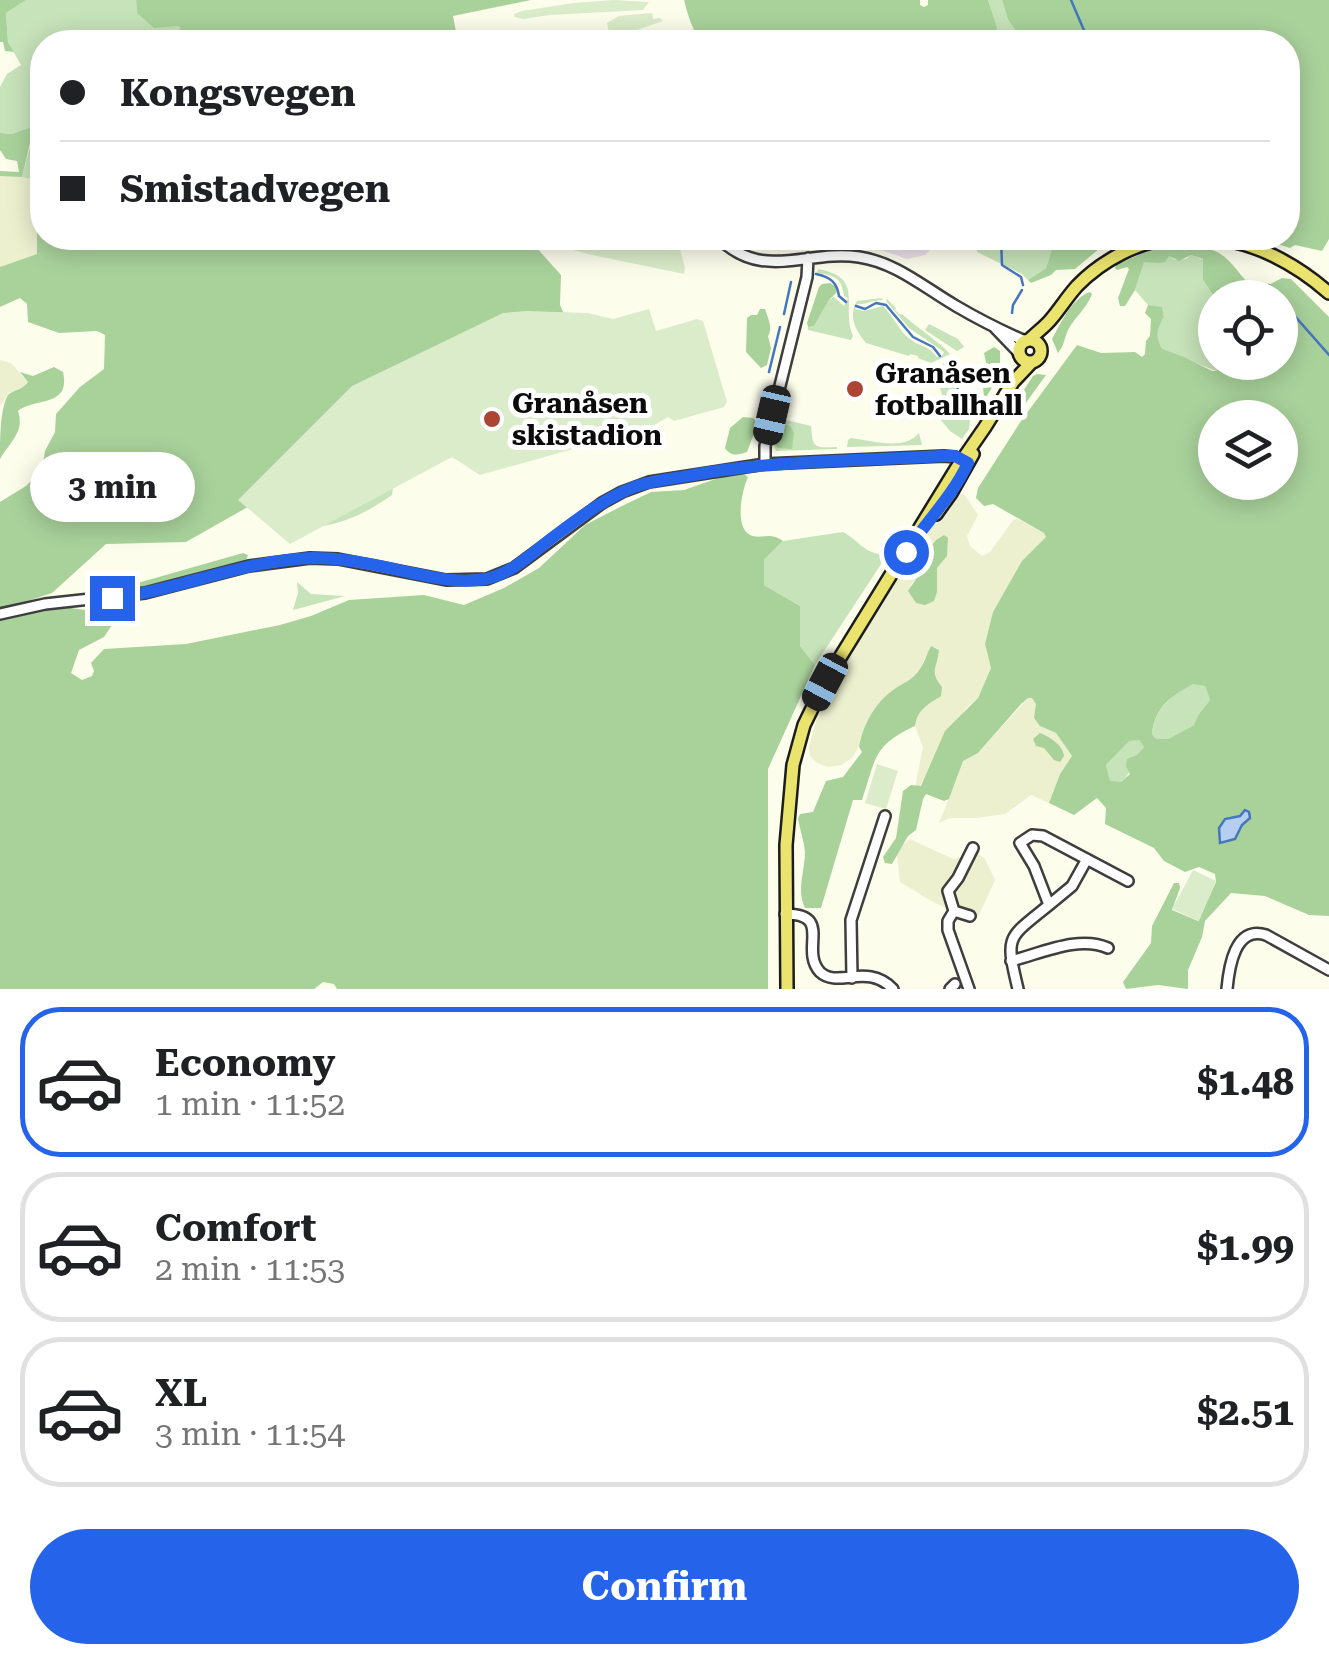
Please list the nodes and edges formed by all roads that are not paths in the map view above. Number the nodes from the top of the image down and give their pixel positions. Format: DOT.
graph roads {
  1 [pos="733,250"];
  2 [pos="1132,250"];
  3 [pos="1259,250"];
  4 [pos="1274,257"];
  5 [pos="808,258"];
  6 [pos="1329,293"];
  7 [pos="1329,303"];
  8 [pos="1027,349"];
  9 [pos="965,461"];
  10 [pos="765,464"];
  11 [pos="0,614"];
  12 [pos="885,816"];
  13 [pos="974,848"];
  14 [pos="1087,859"];
  15 [pos="1128,881"];
  16 [pos="1049,905"];
  17 [pos="954,912"];
  18 [pos="789,914"];
  19 [pos="970,916"];
  20 [pos="1108,948"];
  21 [pos="1011,960"];
  22 [pos="1329,970"];
  23 [pos="852,978"];
  24 [pos="788,989"];
  25 [pos="893,989"];
  26 [pos="969,989"];
  27 [pos="1018,989"];
  28 [pos="1227,989"];
  1 -- 5 [label="street"];
  2 -- 8 [label="main road"];
  3 -- 4 [label="main road"];
  4 -- 6 [label="main road"];
  4 -- 7 [label="main road"];
  5 -- 8 [label="street"];
  5 -- 10 [label="street"];
  8 -- 9 [label="main road"];
  9 -- 10 [label="street"];
  9 -- 18 [label="main road"];
  10 -- 11 [label="street"];
  12 -- 23 [label="street"];
  13 -- 17 [label="street"];
  14 -- 15 [label="street"];
  14 -- 16 [label="street"];
  14 -- 16 [label="street"];
  16 -- 21 [label="street"];
  17 -- 19 [label="street"];
  17 -- 26 [label="street"];
  18 -- 23 [label="street"];
  18 -- 24 [label="main road"];
  20 -- 21 [label="street"];
  21 -- 27 [label="street"];
  22 -- 28 [label="street"];
  23 -- 25 [label="street"];
}
